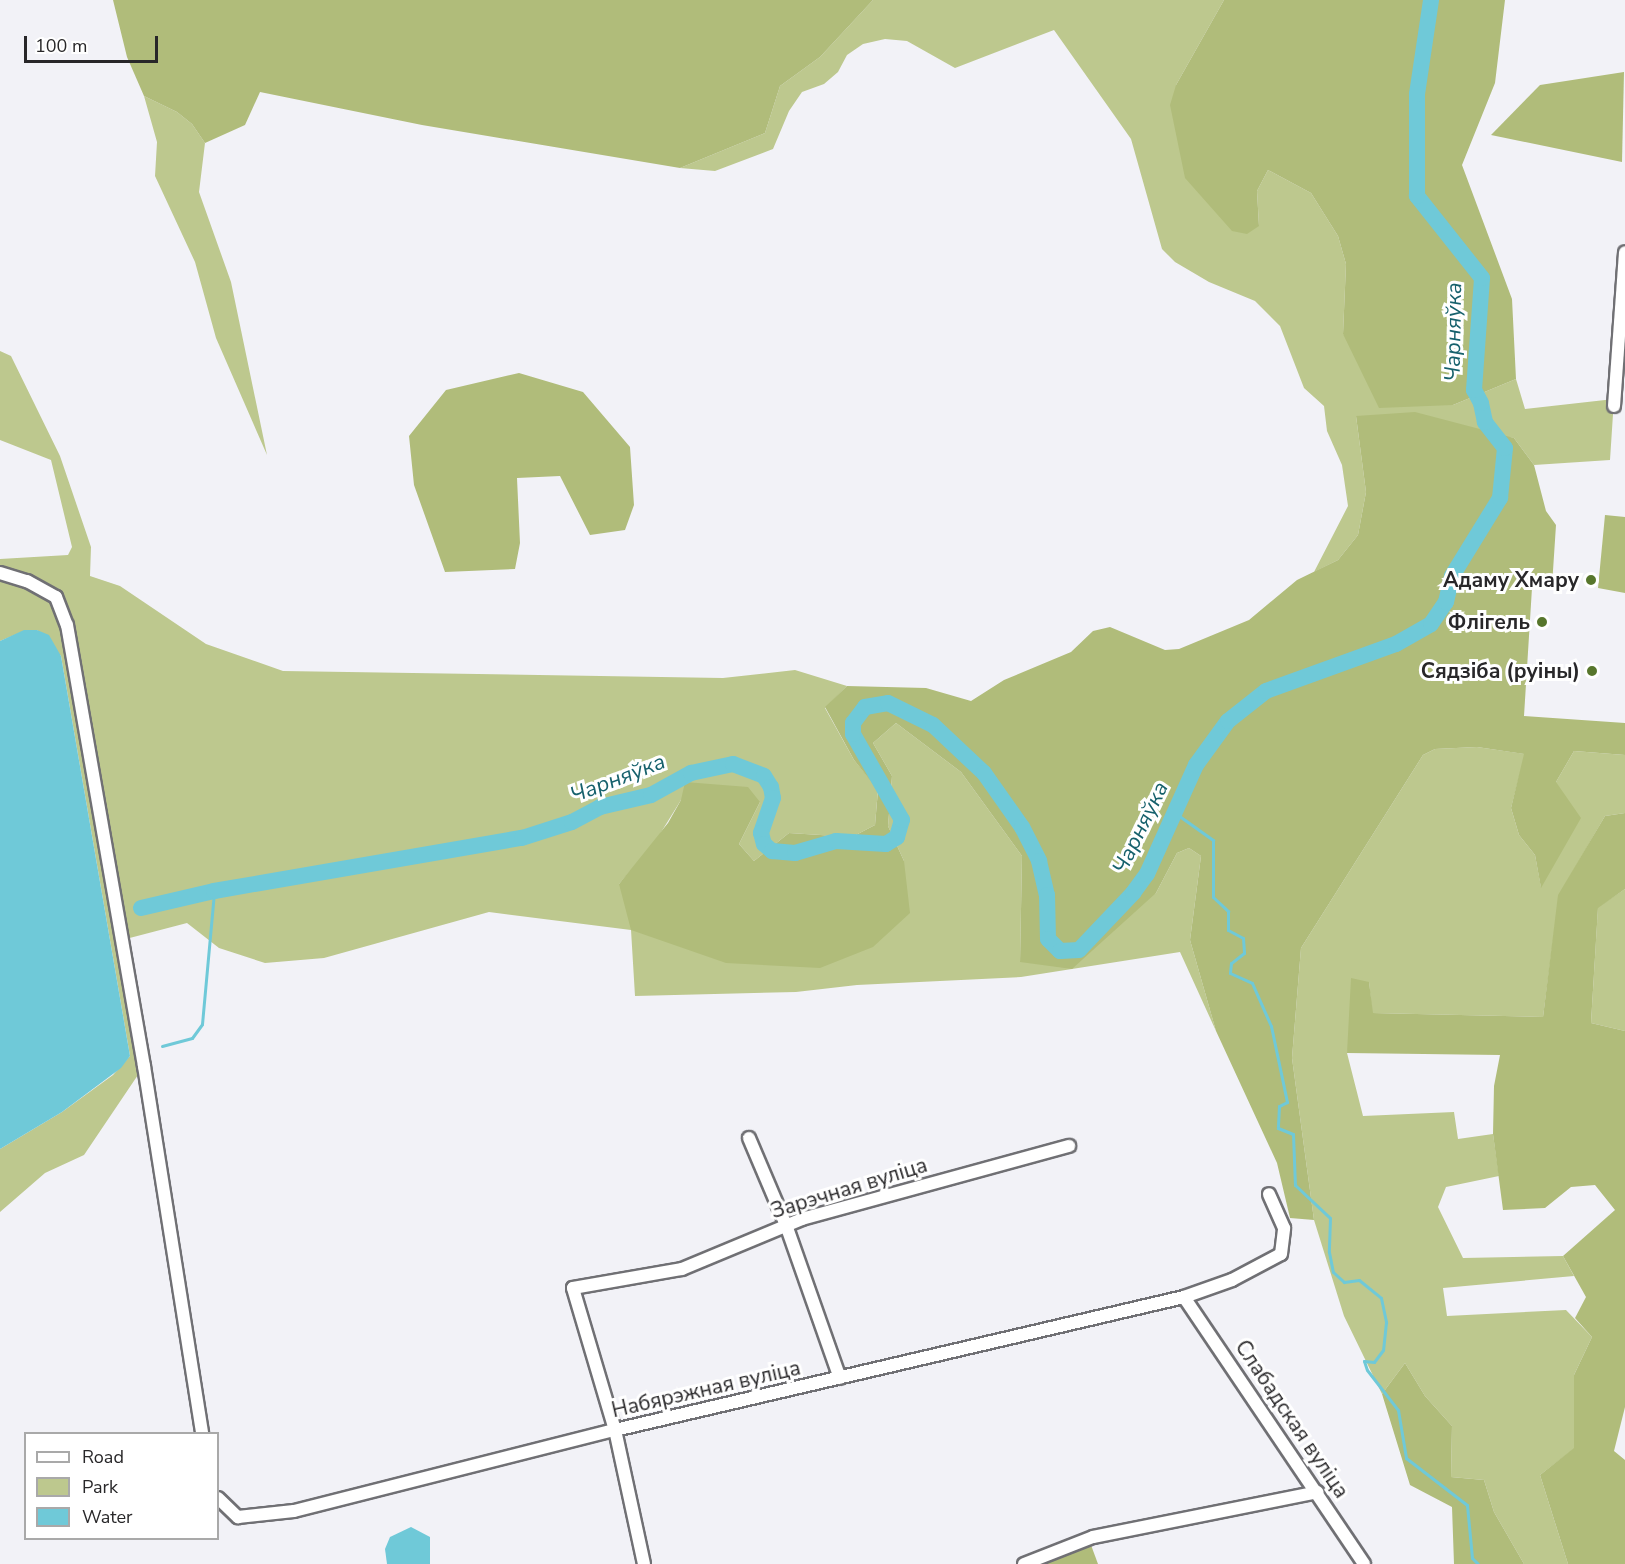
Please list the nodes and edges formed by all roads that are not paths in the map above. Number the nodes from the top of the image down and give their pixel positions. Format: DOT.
graph roads {
  1 [pos="1625,252"];
  2 [pos="1614,406"];
  3 [pos="0,573"];
  4 [pos="749,1138"];
  5 [pos="1069,1146"];
  6 [pos="1269,1194"];
  7 [pos="786,1225"];
  8 [pos="1184,1297"];
  9 [pos="840,1378"];
  10 [pos="615,1431"];
  11 [pos="202,1432"];
  12 [pos="1318,1492"];
  13 [pos="219,1499"];
  14 [pos="644,1564"];
  15 [pos="1024,1564"];
  16 [pos="1364,1564"];
  1 -- 2 [label="street"];
  3 -- 11 [label="street"];
  4 -- 7 [label="street"];
  5 -- 7 [label="street, Зарэчная вуліца"];
  6 -- 8 [label="street, Набярэжная вуліца"];
  7 -- 9 [label="street"];
  7 -- 10 [label="street, Зарэчная вуліца"];
  8 -- 9 [label="street, Набярэжная вуліца"];
  8 -- 12 [label="street, Слабадская вуліца"];
  9 -- 10 [label="street, Набярэжная вуліца"];
  10 -- 13 [label="street, Набярэжная вуліца"];
  10 -- 14 [label="street"];
  12 -- 15 [label="street"];
  12 -- 16 [label="street, Слабадская вуліца"];
}
